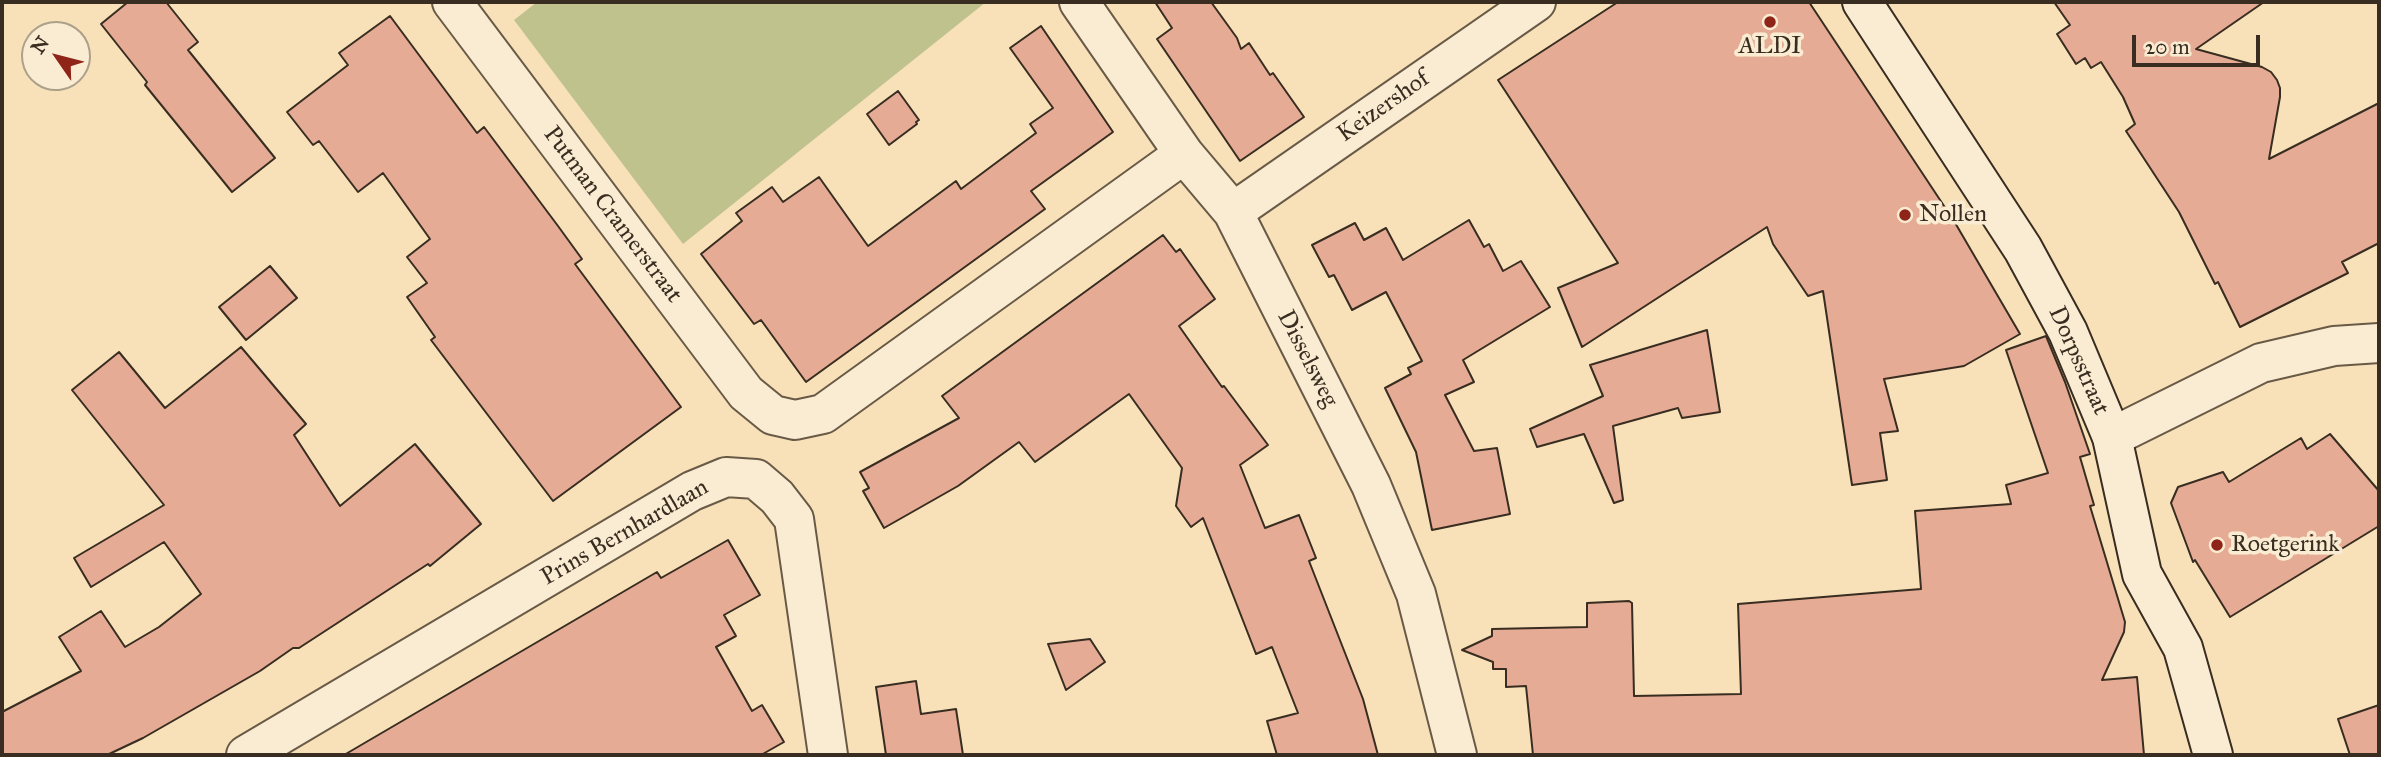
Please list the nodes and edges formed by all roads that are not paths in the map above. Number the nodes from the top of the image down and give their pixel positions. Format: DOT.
graph roads {
  1 [pos="452,2"];
  2 [pos="1079,2"];
  3 [pos="1536,2"];
  4 [pos="1862,2"];
  5 [pos="1184,154"];
  6 [pos="1233,212"];
  7 [pos="2379,343"];
  8 [pos="2112,437"];
  9 [pos="246,755"];
  10 [pos="828,755"];
  11 [pos="1457,755"];
  12 [pos="2213,755"];
  1 -- 5 [label="street, Putman Cramerstraat"];
  2 -- 5 [label="street, Disselsweg"];
  3 -- 6 [label="street, Keizershof"];
  4 -- 8 [label="street, Dorpsstraat"];
  5 -- 6 [label="street, Disselsweg"];
  6 -- 11 [label="street, Disselsweg"];
  7 -- 8 [label="street"];
  8 -- 12 [label="street, Dorpsstraat"];
  9 -- 10 [label="street, Prins Bernhardlaan"];
}
